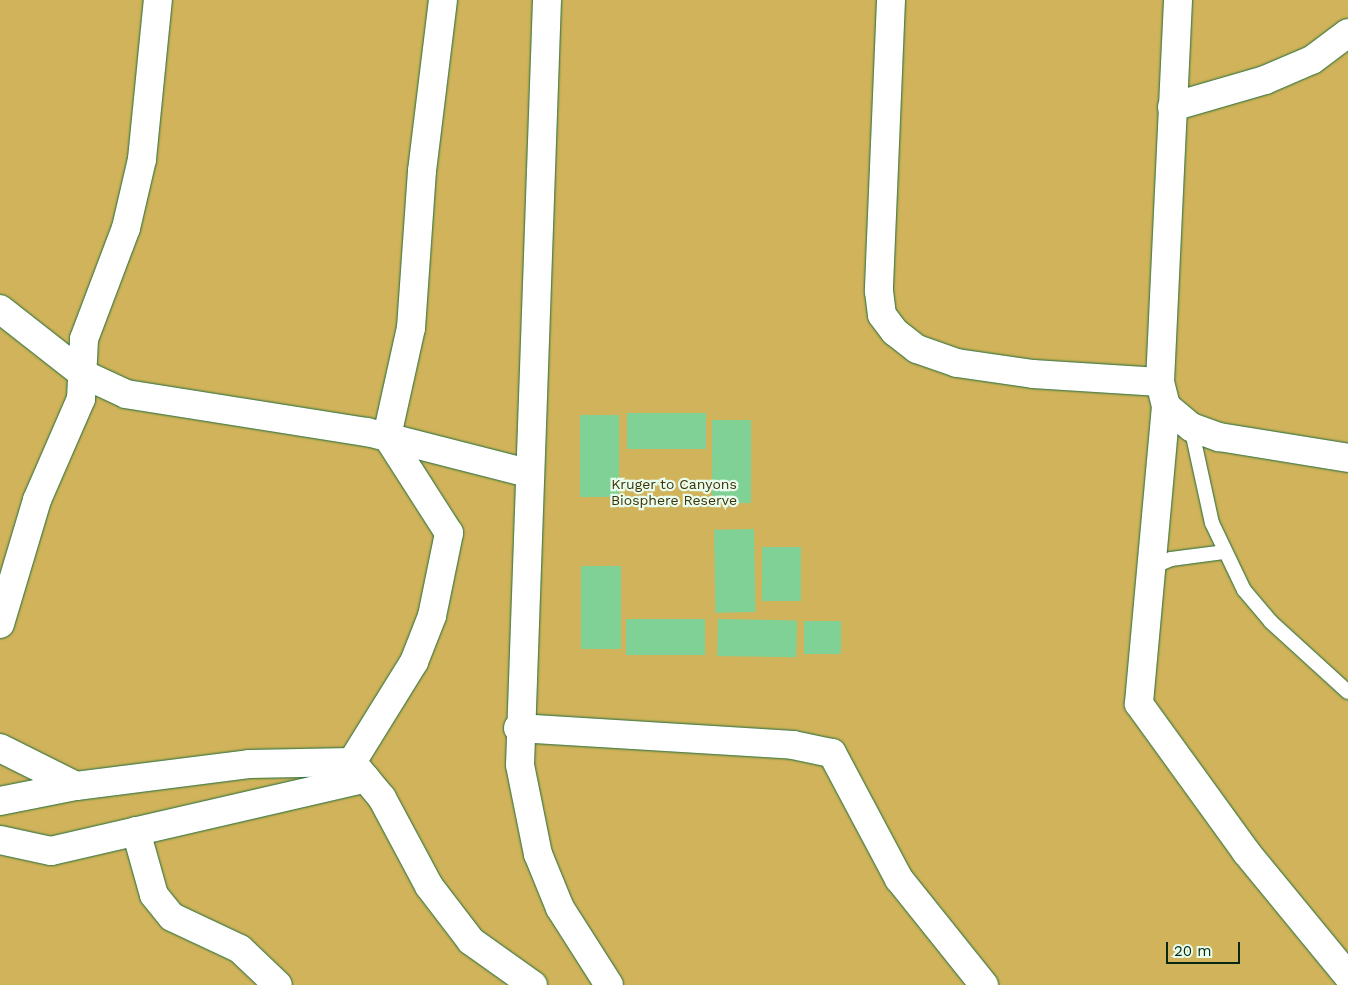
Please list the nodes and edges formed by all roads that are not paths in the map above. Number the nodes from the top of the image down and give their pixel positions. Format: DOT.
graph roads {
  1 [pos="158,0"];
  2 [pos="443,0"];
  3 [pos="546,0"];
  4 [pos="891,0"];
  5 [pos="1178,0"];
  6 [pos="1348,33"];
  7 [pos="1172,107"];
  8 [pos="0,309"];
  9 [pos="83,374"];
  10 [pos="1163,394"];
  11 [pos="1191,427"];
  12 [pos="387,436"];
  13 [pos="1348,458"];
  14 [pos="528,473"];
  15 [pos="1224,552"];
  16 [pos="1150,568"];
  17 [pos="0,624"];
  18 [pos="1348,692"];
  19 [pos="518,728"];
  20 [pos="0,748"];
  21 [pos="359,770"];
  22 [pos="76,786"];
  23 [pos="0,801"];
  24 [pos="136,831"];
  25 [pos="0,840"];
  26 [pos="1348,976"];
  27 [pos="278,985"];
  28 [pos="533,985"];
  29 [pos="608,985"];
  30 [pos="984,985"];
  1 -- 9 [label="street"];
  2 -- 12 [label="street"];
  3 -- 14 [label="street"];
  4 -- 10 [label="street"];
  5 -- 7 [label="street"];
  6 -- 7 [label="street"];
  7 -- 10 [label="street"];
  8 -- 9 [label="street"];
  9 -- 12 [label="street"];
  9 -- 17 [label="street"];
  10 -- 11 [label="street"];
  10 -- 16 [label="street"];
  11 -- 13 [label="street"];
  11 -- 15 [label="lane"];
  12 -- 14 [label="street"];
  12 -- 21 [label="street"];
  14 -- 19 [label="street"];
  15 -- 16 [label="lane"];
  15 -- 18 [label="lane"];
  16 -- 26 [label="street"];
  19 -- 29 [label="street"];
  19 -- 30 [label="street"];
  20 -- 22 [label="street"];
  21 -- 22 [label="street"];
  21 -- 24 [label="street"];
  21 -- 28 [label="street"];
  22 -- 23 [label="street"];
  24 -- 25 [label="street"];
  24 -- 27 [label="street"];
}
